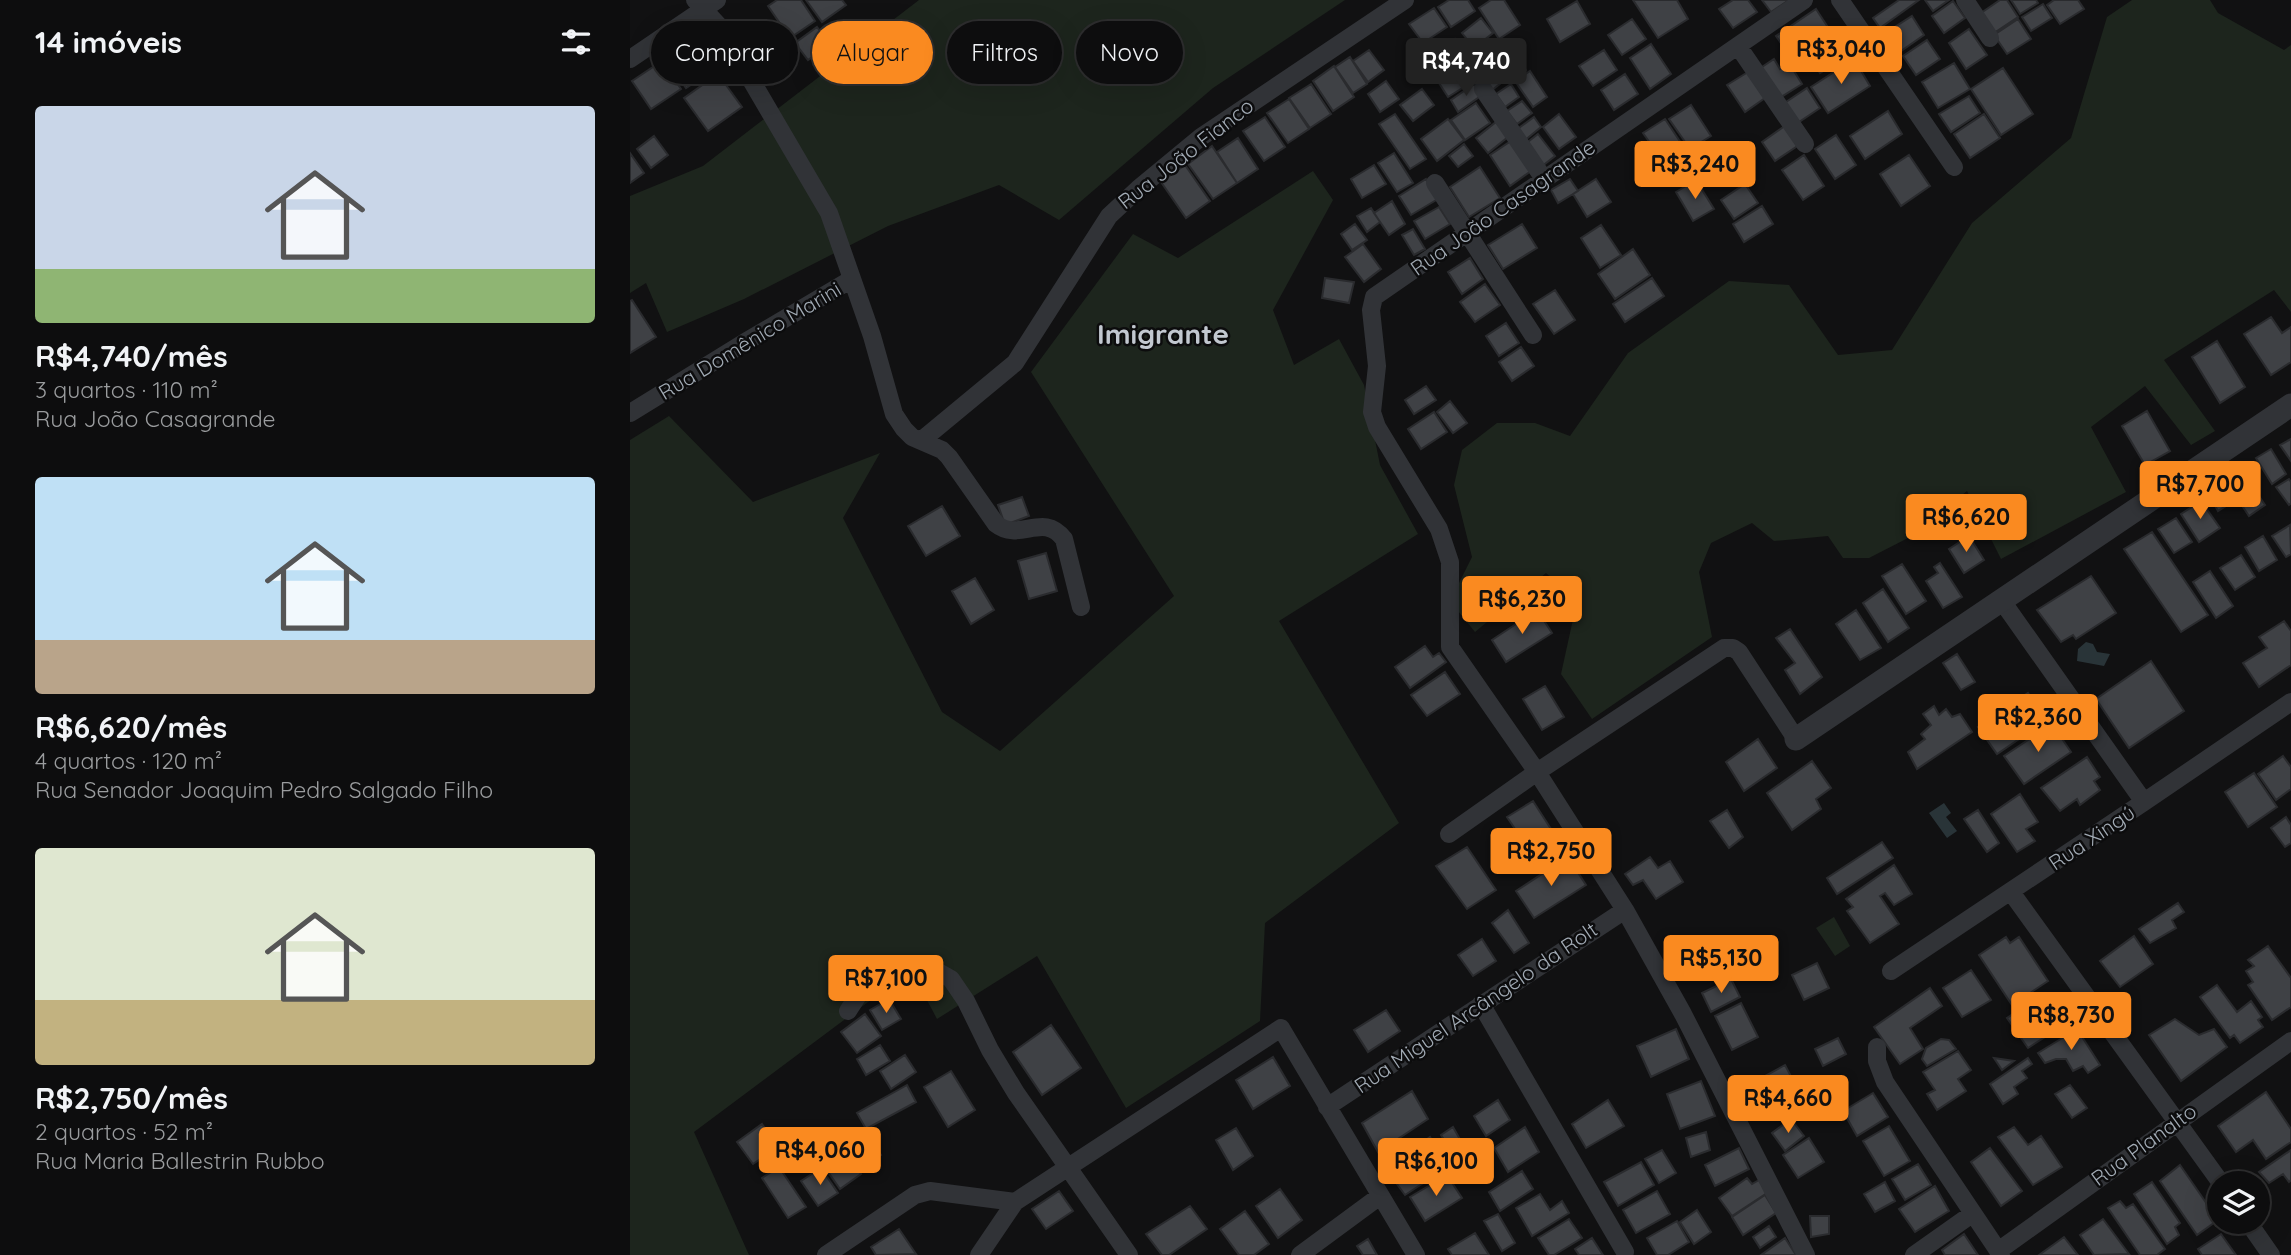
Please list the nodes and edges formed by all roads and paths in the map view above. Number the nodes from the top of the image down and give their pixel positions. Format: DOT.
graph roads {
  1 [pos="1405,0"];
  2 [pos="1804,0"];
  3 [pos="1840,0"];
  4 [pos="1965,0"];
  5 [pos="705,3"];
  6 [pos="1990,38"];
  7 [pos="1738,46"];
  8 [pos="630,58"];
  9 [pos="1483,89"];
  10 [pos="1805,144"];
  11 [pos="1954,167"];
  12 [pos="1544,179"];
  13 [pos="1435,183"];
  14 [pos="1467,232"];
  15 [pos="852,279"];
  16 [pos="1533,335"];
  17 [pos="2291,405"];
  18 [pos="630,413"];
  19 [pos="922,440"];
  20 [pos="2002,601"];
  21 [pos="1081,607"];
  22 [pos="2291,702"];
  23 [pos="1796,739"];
  24 [pos="1536,772"];
  25 [pos="2144,802"];
  26 [pos="1449,834"];
  27 [pos="2011,892"];
  28 [pos="1625,910"];
  29 [pos="1891,971"];
  30 [pos="1480,1004"];
  31 [pos="848,1011"];
  32 [pos="2291,1041"];
  33 [pos="1877,1047"];
  34 [pos="1327,1107"];
  35 [pos="2178,1121"];
  36 [pos="1069,1167"];
  37 [pos="2213,1171"];
  38 [pos="1380,1196"];
  39 [pos="1015,1202"];
  40 [pos="1972,1214"];
  41 [pos="2256,1234"];
  42 [pos="1625,1252"];
  43 [pos="1999,1253"];
  44 [pos="826,1255"];
  45 [pos="979,1255"];
  46 [pos="1129,1255"];
  47 [pos="1300,1255"];
  48 [pos="1416,1255"];
  49 [pos="1806,1255"];
  50 [pos="1914,1255"];
  51 [pos="2271,1255"];
  1 -- 19 [label="street, Rua João Fianco"];
  2 -- 7 [label="street, Rua João Casagrande"];
  3 -- 11 [label="street"];
  4 -- 6 [label="street"];
  5 -- 8 [label="street"];
  5 -- 15 [label="street"];
  7 -- 10 [label="street"];
  7 -- 12 [label="street, Rua João Casagrande"];
  9 -- 12 [label="street"];
  12 -- 14 [label="street, Rua João Casagrande"];
  13 -- 14 [label="street"];
  14 -- 16 [label="street"];
  14 -- 24 [label="street, Rua João Casagrande"];
  15 -- 18 [label="street, Rua Domênico Marini"];
  15 -- 19 [label="street, Rua Domênico Marini"];
  17 -- 20 [label="street"];
  19 -- 21 [label="street, Rua Domênico Marini"];
  20 -- 23 [label="street"];
  20 -- 25 [label="street"];
  22 -- 25 [label="street, Rua Xingú"];
  23 -- 24 [label="street"];
  24 -- 26 [label="street"];
  24 -- 28 [label="street"];
  25 -- 27 [label="street, Rua Xingú"];
  27 -- 29 [label="street, Rua Xingú"];
  27 -- 35 [label="street"];
  28 -- 30 [label="street, Rua Miguel Arcângelo da Rolt"];
  28 -- 49 [label="street"];
  30 -- 34 [label="street, Rua Miguel Arcângelo da Rolt"];
  30 -- 42 [label="street"];
  31 -- 36 [label="street"];
  32 -- 35 [label="street, Rua Planalto"];
  33 -- 40 [label="street"];
  34 -- 36 [label="street"];
  34 -- 38 [label="street"];
  35 -- 37 [label="street"];
  35 -- 43 [label="street, Rua Planalto"];
  36 -- 39 [label="street"];
  36 -- 46 [label="street"];
  38 -- 47 [label="street"];
  38 -- 48 [label="street"];
  39 -- 44 [label="street"];
  39 -- 45 [label="street"];
  40 -- 43 [label="street"];
  40 -- 50 [label="street"];
  41 -- 51 [label="street"];
}
